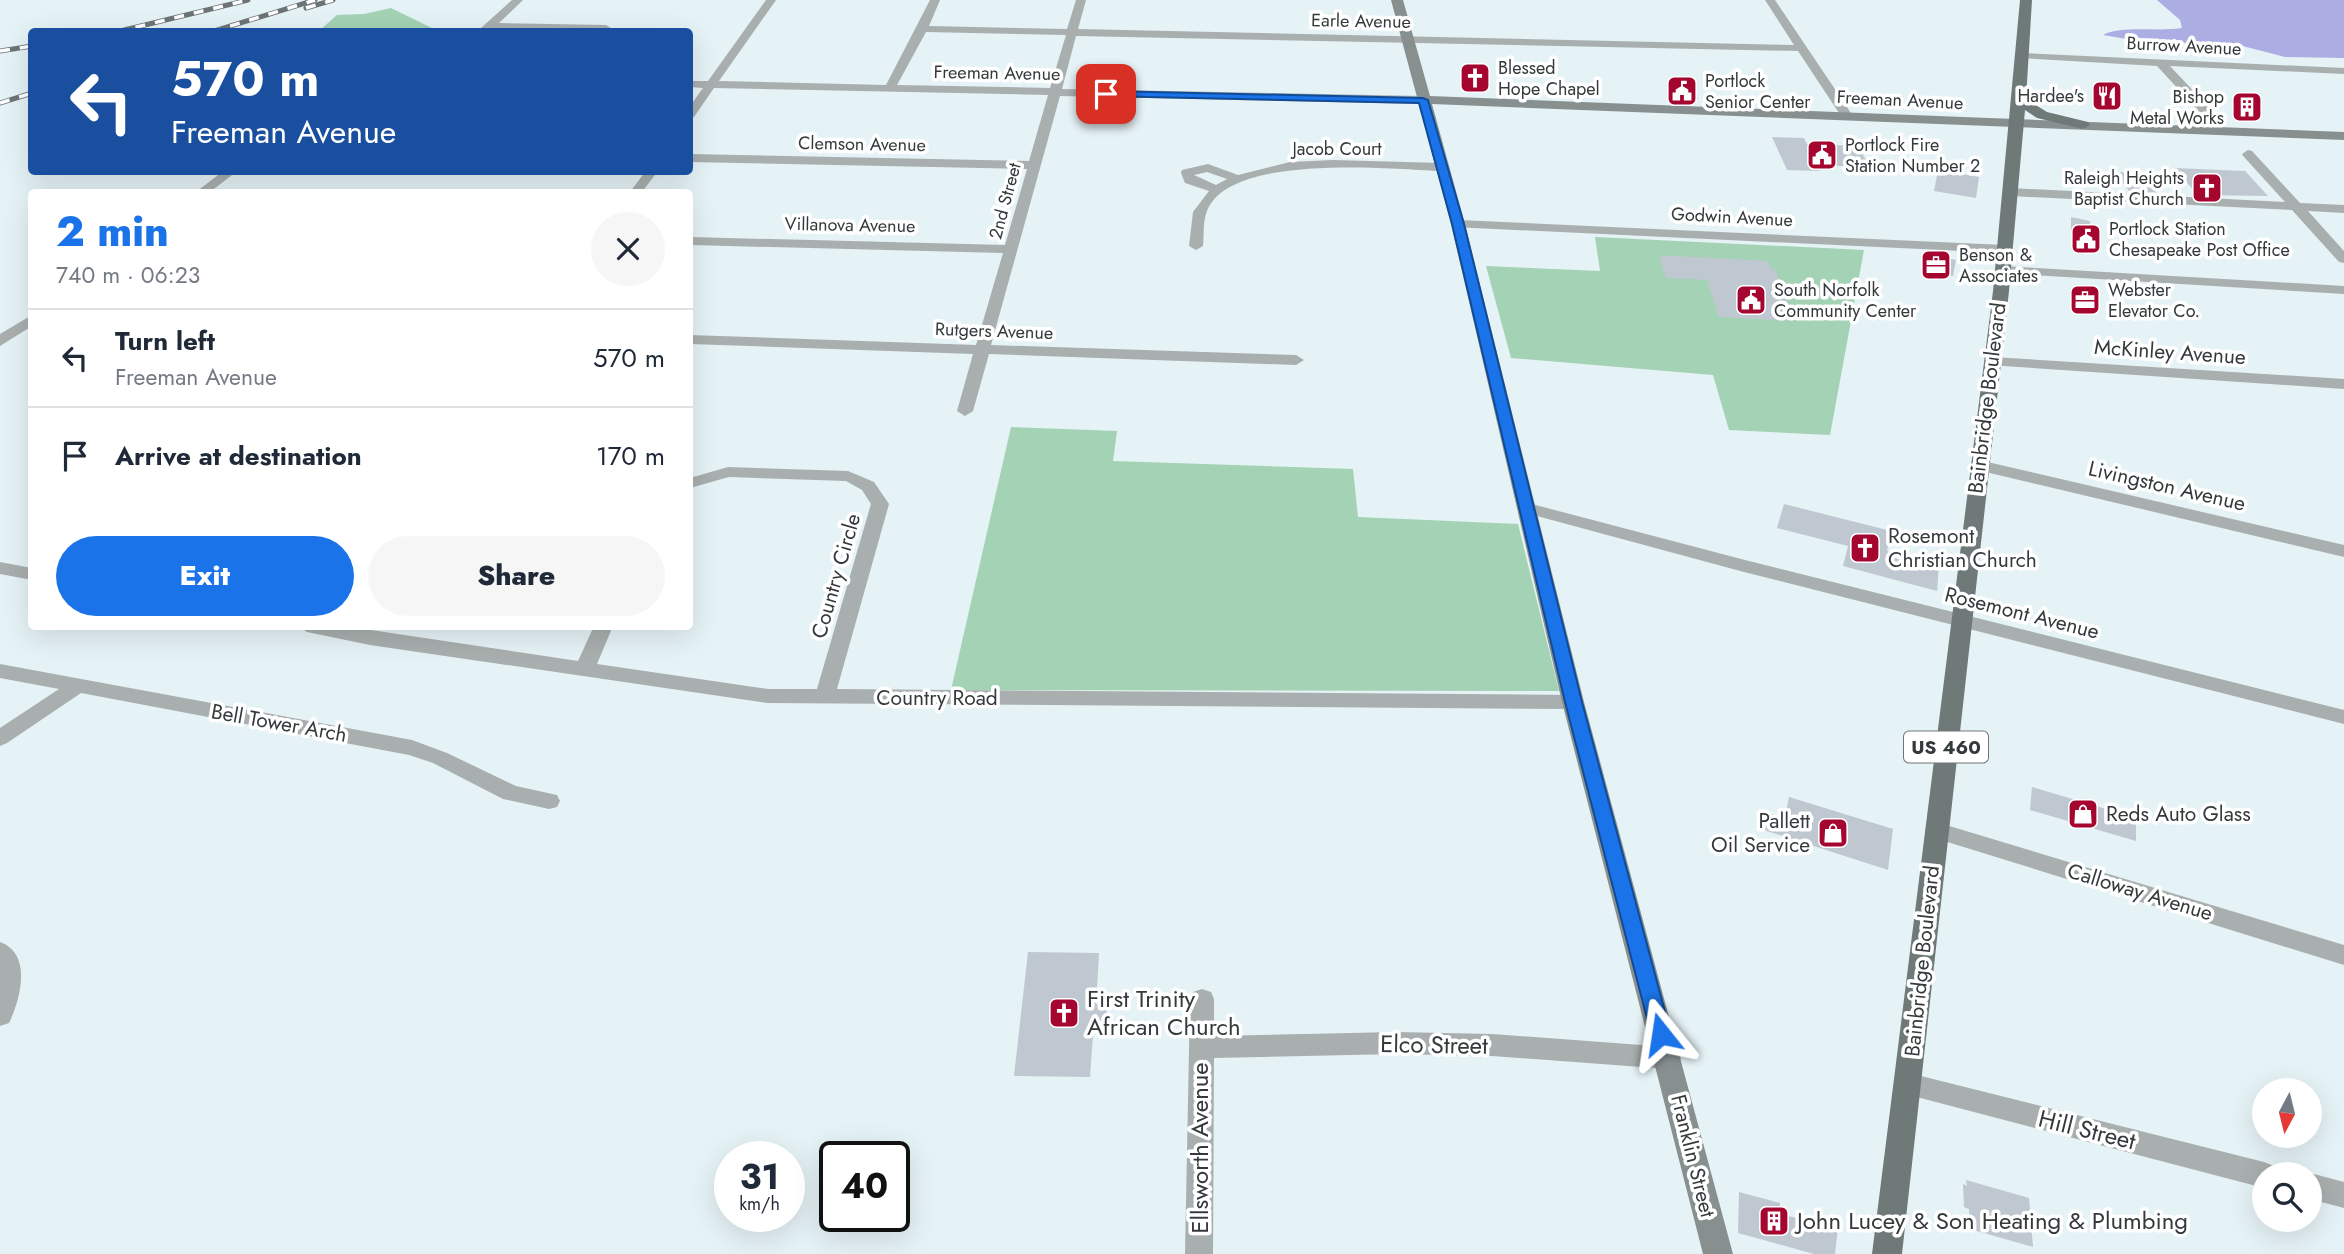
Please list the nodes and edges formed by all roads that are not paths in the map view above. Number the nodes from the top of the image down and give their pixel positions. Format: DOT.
graph roads {
  1 [pos="518,0"];
  2 [pos="771,0"];
  3 [pos="935,0"];
  4 [pos="1081,0"];
  5 [pos="1397,0"];
  6 [pos="1770,0"];
  7 [pos="2026,0"];
  8 [pos="488,28"];
  9 [pos="922,29"];
  10 [pos="1072,32"];
  11 [pos="1407,39"];
  12 [pos="1799,48"];
  13 [pos="2023,55"];
  14 [pos="2161,63"];
  15 [pos="2344,71"];
  16 [pos="693,84"];
  17 [pos="709,85"];
  18 [pos="889,89"];
  19 [pos="1054,93"];
  20 [pos="1423,100"];
  21 [pos="2020,101"];
  22 [pos="693,109"];
  23 [pos="1847,116"];
  24 [pos="2210,116"];
  25 [pos="2018,125"];
  26 [pos="2083,125"];
  27 [pos="2344,136"];
  28 [pos="2344,147"];
  29 [pos="2248,154"];
  30 [pos="693,158"];
  31 [pos="1033,165"];
  32 [pos="1442,167"];
  33 [pos="226,175"];
  34 [pos="1235,178"];
  35 [pos="206,189"];
  36 [pos="1218,190"];
  37 [pos="2010,192"];
  38 [pos="2294,206"];
  39 [pos="2344,209"];
  40 [pos="1458,224"];
  41 [pos="693,240"];
  42 [pos="1196,246"];
  43 [pos="1010,249"];
  44 [pos="2344,259"];
  45 [pos="2004,260"];
  46 [pos="2344,290"];
  47 [pos="28,322"];
  48 [pos="693,340"];
  49 [pos="0,341"];
  50 [pos="983,349"];
  51 [pos="1296,360"];
  52 [pos="1993,362"];
  53 [pos="2344,384"];
  54 [pos="965,411"];
  55 [pos="1979,465"];
  56 [pos="693,483"];
  57 [pos="1528,508"];
  58 [pos="2344,551"];
  59 [pos="0,568"];
  60 [pos="28,573"];
  61 [pos="1961,621"];
  62 [pos="332,630"];
  63 [pos="602,630"];
  64 [pos="584,670"];
  65 [pos="0,671"];
  66 [pos="76,687"];
  67 [pos="825,697"];
  68 [pos="1573,702"];
  69 [pos="2344,717"];
  70 [pos="0,738"];
  71 [pos="549,801"];
  72 [pos="1936,830"];
  73 [pos="0,952"];
  74 [pos="2344,955"];
  75 [pos="1202,999"];
  76 [pos="0,1015"];
  77 [pos="1201,1047"];
  78 [pos="1668,1058"];
  79 [pos="1909,1084"];
  80 [pos="2252,1172"];
  81 [pos="2322,1189"];
  82 [pos="2344,1195"];
  83 [pos="1199,1254"];
  84 [pos="1718,1254"];
  85 [pos="1886,1254"];
  1 -- 8 [label="street"];
  2 -- 17 [label="street"];
  3 -- 9 [label="street"];
  4 -- 10 [label="street, 2nd Street"];
  5 -- 11 [label="street, Franklin Street"];
  6 -- 12 [label="street"];
  7 -- 13 [label="main road, Bainbridge Boulevard / US 460"];
  9 -- 10 [label="street, Earle Avenue"];
  9 -- 18 [label="street"];
  10 -- 11 [label="street, Earle Avenue"];
  10 -- 19 [label="street, 2nd Street"];
  11 -- 12 [label="street, Earle Avenue"];
  11 -- 20 [label="street, Franklin Street"];
  12 -- 23 [label="street"];
  13 -- 14 [label="street, Burrow Avenue"];
  13 -- 21 [label="main road, Bainbridge Boulevard / US 460"];
  14 -- 15 [label="street, Burrow Avenue"];
  14 -- 24 [label="street"];
  16 -- 17 [label="street, Freeman Avenue"];
  17 -- 18 [label="street, Freeman Avenue"];
  17 -- 22 [label="street"];
  18 -- 19 [label="street, Freeman Avenue"];
  19 -- 20 [label="street, Freeman Avenue"];
  19 -- 31 [label="street, 2nd Street"];
  20 -- 23 [label="street, Freeman Avenue"];
  20 -- 32 [label="street, Franklin Street"];
  21 -- 25 [label="main road, Bainbridge Boulevard / US 460"];
  21 -- 26 [label="main road"];
  23 -- 25 [label="street, Freeman Avenue"];
  25 -- 26 [label="street, Freeman Avenue"];
  25 -- 28 [label="street, Freeman Avenue"];
  25 -- 37 [label="main road, Bainbridge Boulevard / US 460"];
  26 -- 27 [label="street, Freeman Avenue"];
  29 -- 38 [label="street"];
  30 -- 31 [label="street, Clemson Avenue"];
  31 -- 43 [label="street, 2nd Street"];
  32 -- 34 [label="street, Jacob Court"];
  32 -- 40 [label="street, Franklin Street"];
  33 -- 35 [label="street"];
  34 -- 36 [label="street, Jacob Court"];
  34 -- 36 [label="street"];
  36 -- 42 [label="street, Jacob Court"];
  37 -- 38 [label="street"];
  37 -- 45 [label="main road, Bainbridge Boulevard / US 460"];
  38 -- 39 [label="street"];
  38 -- 44 [label="street"];
  40 -- 45 [label="street, Godwin Avenue"];
  40 -- 57 [label="street, Franklin Street"];
  41 -- 43 [label="street, Villanova Avenue"];
  43 -- 50 [label="street, 2nd Street"];
  45 -- 46 [label="street, Godwin Avenue"];
  45 -- 52 [label="main road, Bainbridge Boulevard / US 460"];
  47 -- 49 [label="street"];
  48 -- 50 [label="street, Rutgers Avenue"];
  50 -- 51 [label="street, Rutgers Avenue"];
  50 -- 54 [label="street, 2nd Street"];
  52 -- 53 [label="street, McKinley Avenue"];
  52 -- 55 [label="main road, Bainbridge Boulevard / US 460"];
  55 -- 58 [label="street, Livingston Avenue"];
  55 -- 61 [label="main road, Bainbridge Boulevard / US 460"];
  56 -- 67 [label="street, Country Circle"];
  57 -- 61 [label="street, Rosemont Avenue"];
  57 -- 68 [label="street, Franklin Street"];
  59 -- 60 [label="street"];
  61 -- 69 [label="street, Rosemont Avenue"];
  61 -- 72 [label="main road, Bainbridge Boulevard / US 460"];
  62 -- 64 [label="street, Country Road"];
  63 -- 64 [label="street"];
  64 -- 67 [label="street, Country Road"];
  65 -- 66 [label="street, Bell Tower Arch"];
  66 -- 70 [label="street"];
  66 -- 71 [label="street, Bell Tower Arch"];
  67 -- 68 [label="street, Country Road"];
  68 -- 78 [label="street, Franklin Street"];
  72 -- 74 [label="street, Calloway Avenue"];
  72 -- 79 [label="main road, Bainbridge Boulevard / US 460"];
  73 -- 76 [label="street"];
  75 -- 77 [label="street, Ellsworth Avenue"];
  77 -- 78 [label="street, Elco Street"];
  77 -- 83 [label="street, Ellsworth Avenue"];
  78 -- 84 [label="street, Franklin Street"];
  79 -- 80 [label="street, Hill Street"];
  79 -- 85 [label="main road, Bainbridge Boulevard / US 460"];
  81 -- 82 [label="street"];
}
